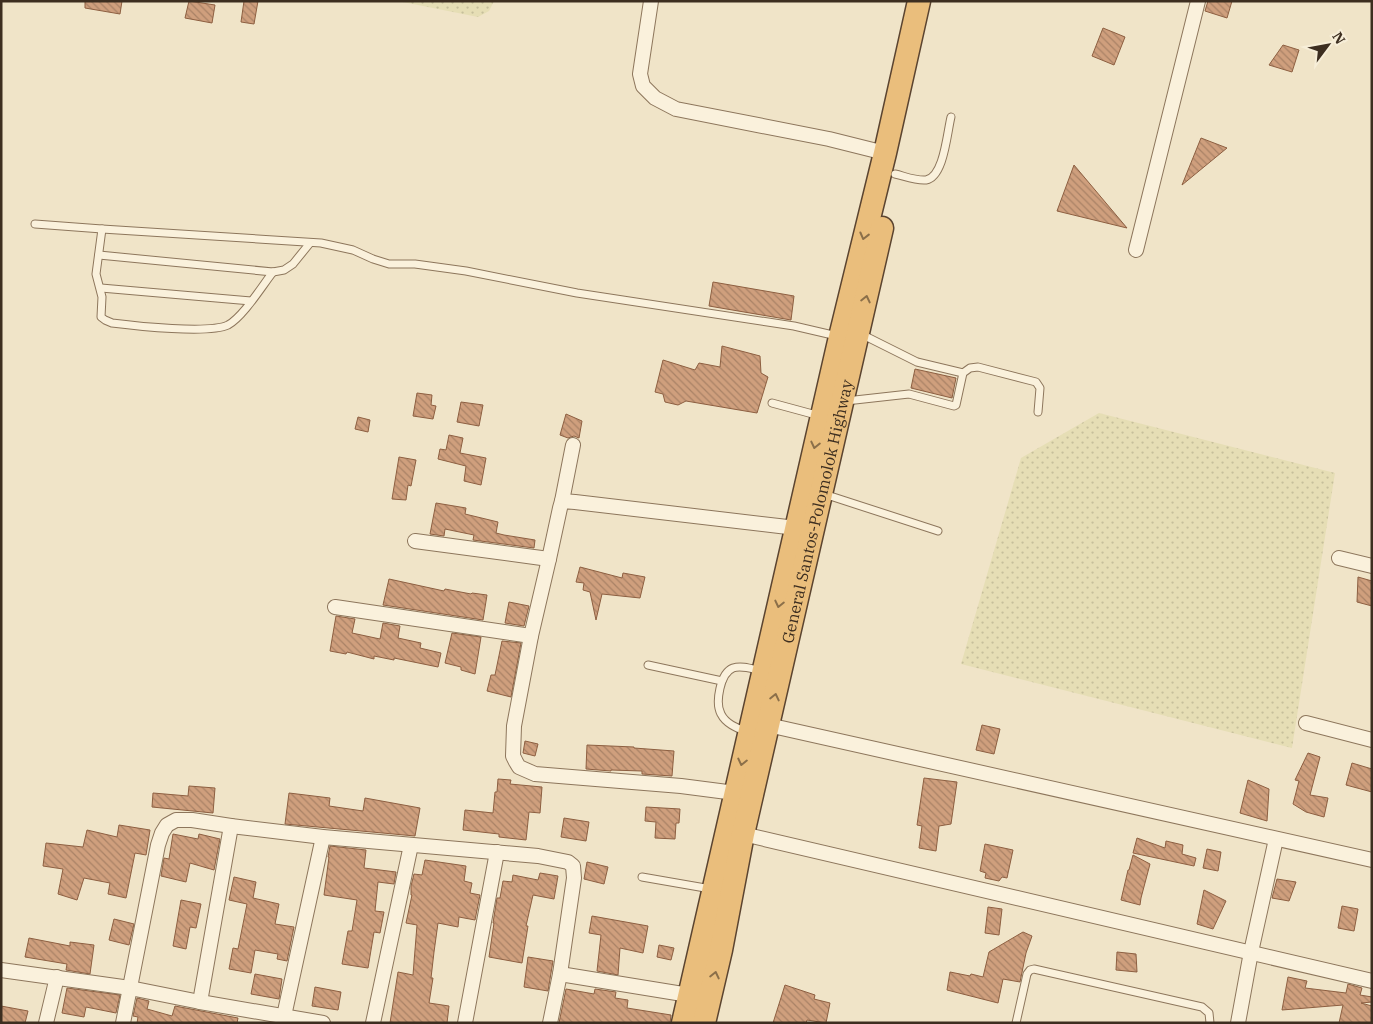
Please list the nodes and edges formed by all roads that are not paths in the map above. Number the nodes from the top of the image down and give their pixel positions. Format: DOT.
graph roads {
  1 [pos="652,1"];
  2 [pos="919,1"];
  3 [pos="934,1"];
  4 [pos="1198,1"];
  5 [pos="951,117"];
  6 [pos="885,153"];
  7 [pos="895,174"];
  8 [pos="36,224"];
  9 [pos="102,229"];
  10 [pos="310,243"];
  11 [pos="1136,250"];
  12 [pos="99,255"];
  13 [pos="273,272"];
  14 [pos="101,288"];
  15 [pos="251,301"];
  16 [pos="849,335"];
  17 [pos="963,372"];
  18 [pos="843,402"];
  19 [pos="772,403"];
  20 [pos="1038,412"];
  21 [pos="822,416"];
  22 [pos="573,445"];
  23 [pos="821,493"];
  24 [pos="562,501"];
  25 [pos="796,528"];
  26 [pos="938,531"];
  27 [pos="414,541"];
  28 [pos="1340,558"];
  29 [pos="550,559"];
  30 [pos="1372,566"];
  31 [pos="335,606"];
  32 [pos="531,636"];
  33 [pos="648,665"];
  34 [pos="763,672"];
  35 [pos="722,681"];
  36 [pos="1306,723"];
  37 [pos="759,729"];
  38 [pos="1372,740"];
  39 [pos="735,793"];
  40 [pos="231,826"];
  41 [pos="743,834"];
  42 [pos="323,837"];
  43 [pos="1276,839"];
  44 [pos="411,844"];
  45 [pos="497,852"];
  46 [pos="1372,860"];
  47 [pos="642,877"];
  48 [pos="714,889"];
  49 [pos="1251,952"];
  50 [pos="1,970"];
  51 [pos="560,974"];
  52 [pos="57,977"];
  53 [pos="1372,981"];
  54 [pos="130,988"];
  55 [pos="689,995"];
  56 [pos="200,1002"];
  57 [pos="284,1016"];
  58 [pos="46,1023"];
  59 [pos="123,1023"];
  60 [pos="323,1023"];
  61 [pos="373,1023"];
  62 [pos="465,1023"];
  63 [pos="550,1023"];
  64 [pos="683,1023"];
  65 [pos="704,1023"];
  66 [pos="1016,1023"];
  67 [pos="1210,1023"];
  68 [pos="1238,1023"];
  1 -- 6 [label="street"];
  2 -- 6 [label="highway"];
  3 -- 7 [label="highway, General Santos-Polomolok Highway"];
  4 -- 11 [label="street"];
  5 -- 7 [label="lane"];
  6 -- 16 [label="highway, one-way"];
  16 -- 7 [label="highway, General Santos-Polomolok Highway, one-way"];
  8 -- 9 [label="lane"];
  9 -- 10 [label="lane"];
  9 -- 12 [label="lane"];
  10 -- 13 [label="lane"];
  10 -- 16 [label="lane"];
  12 -- 13 [label="lane"];
  12 -- 14 [label="lane"];
  13 -- 15 [label="lane"];
  14 -- 15 [label="lane"];
  14 -- 15 [label="lane"];
  16 -- 17 [label="lane"];
  16 -- 18 [label="highway, General Santos-Polomolok Highway"];
  16 -- 21 [label="highway"];
  17 -- 18 [label="lane"];
  17 -- 20 [label="lane"];
  18 -- 23 [label="highway, General Santos-Polomolok Highway"];
  19 -- 21 [label="lane"];
  21 -- 25 [label="highway, one-way"];
  22 -- 24 [label="street"];
  23 -- 26 [label="lane"];
  37 -- 23 [label="highway, General Santos-Polomolok Highway, one-way"];
  24 -- 25 [label="street"];
  24 -- 29 [label="street"];
  25 -- 34 [label="highway, one-way"];
  27 -- 29 [label="street"];
  28 -- 30 [label="street"];
  29 -- 32 [label="street"];
  31 -- 32 [label="street"];
  32 -- 39 [label="street"];
  33 -- 35 [label="lane"];
  34 -- 35 [label="lane"];
  34 -- 37 [label="highway"];
  35 -- 37 [label="lane"];
  36 -- 38 [label="street"];
  37 -- 39 [label="highway, one-way"];
  37 -- 41 [label="highway, General Santos-Polomolok Highway"];
  37 -- 43 [label="street"];
  39 -- 48 [label="highway"];
  40 -- 42 [label="street"];
  40 -- 54 [label="street"];
  40 -- 56 [label="street"];
  41 -- 49 [label="street"];
  65 -- 41 [label="highway, General Santos-Polomolok Highway, one-way"];
  42 -- 44 [label="street"];
  42 -- 57 [label="street"];
  43 -- 46 [label="street"];
  43 -- 49 [label="street"];
  44 -- 45 [label="street"];
  44 -- 61 [label="street"];
  45 -- 51 [label="street"];
  45 -- 62 [label="street"];
  47 -- 48 [label="lane"];
  48 -- 55 [label="highway"];
  49 -- 53 [label="street"];
  49 -- 68 [label="street"];
  50 -- 52 [label="street"];
  51 -- 55 [label="street"];
  51 -- 63 [label="street"];
  52 -- 54 [label="street"];
  52 -- 58 [label="street"];
  54 -- 56 [label="street"];
  54 -- 59 [label="street"];
  55 -- 64 [label="highway"];
  56 -- 57 [label="street"];
  57 -- 60 [label="street"];
  66 -- 67 [label="lane"];
}
